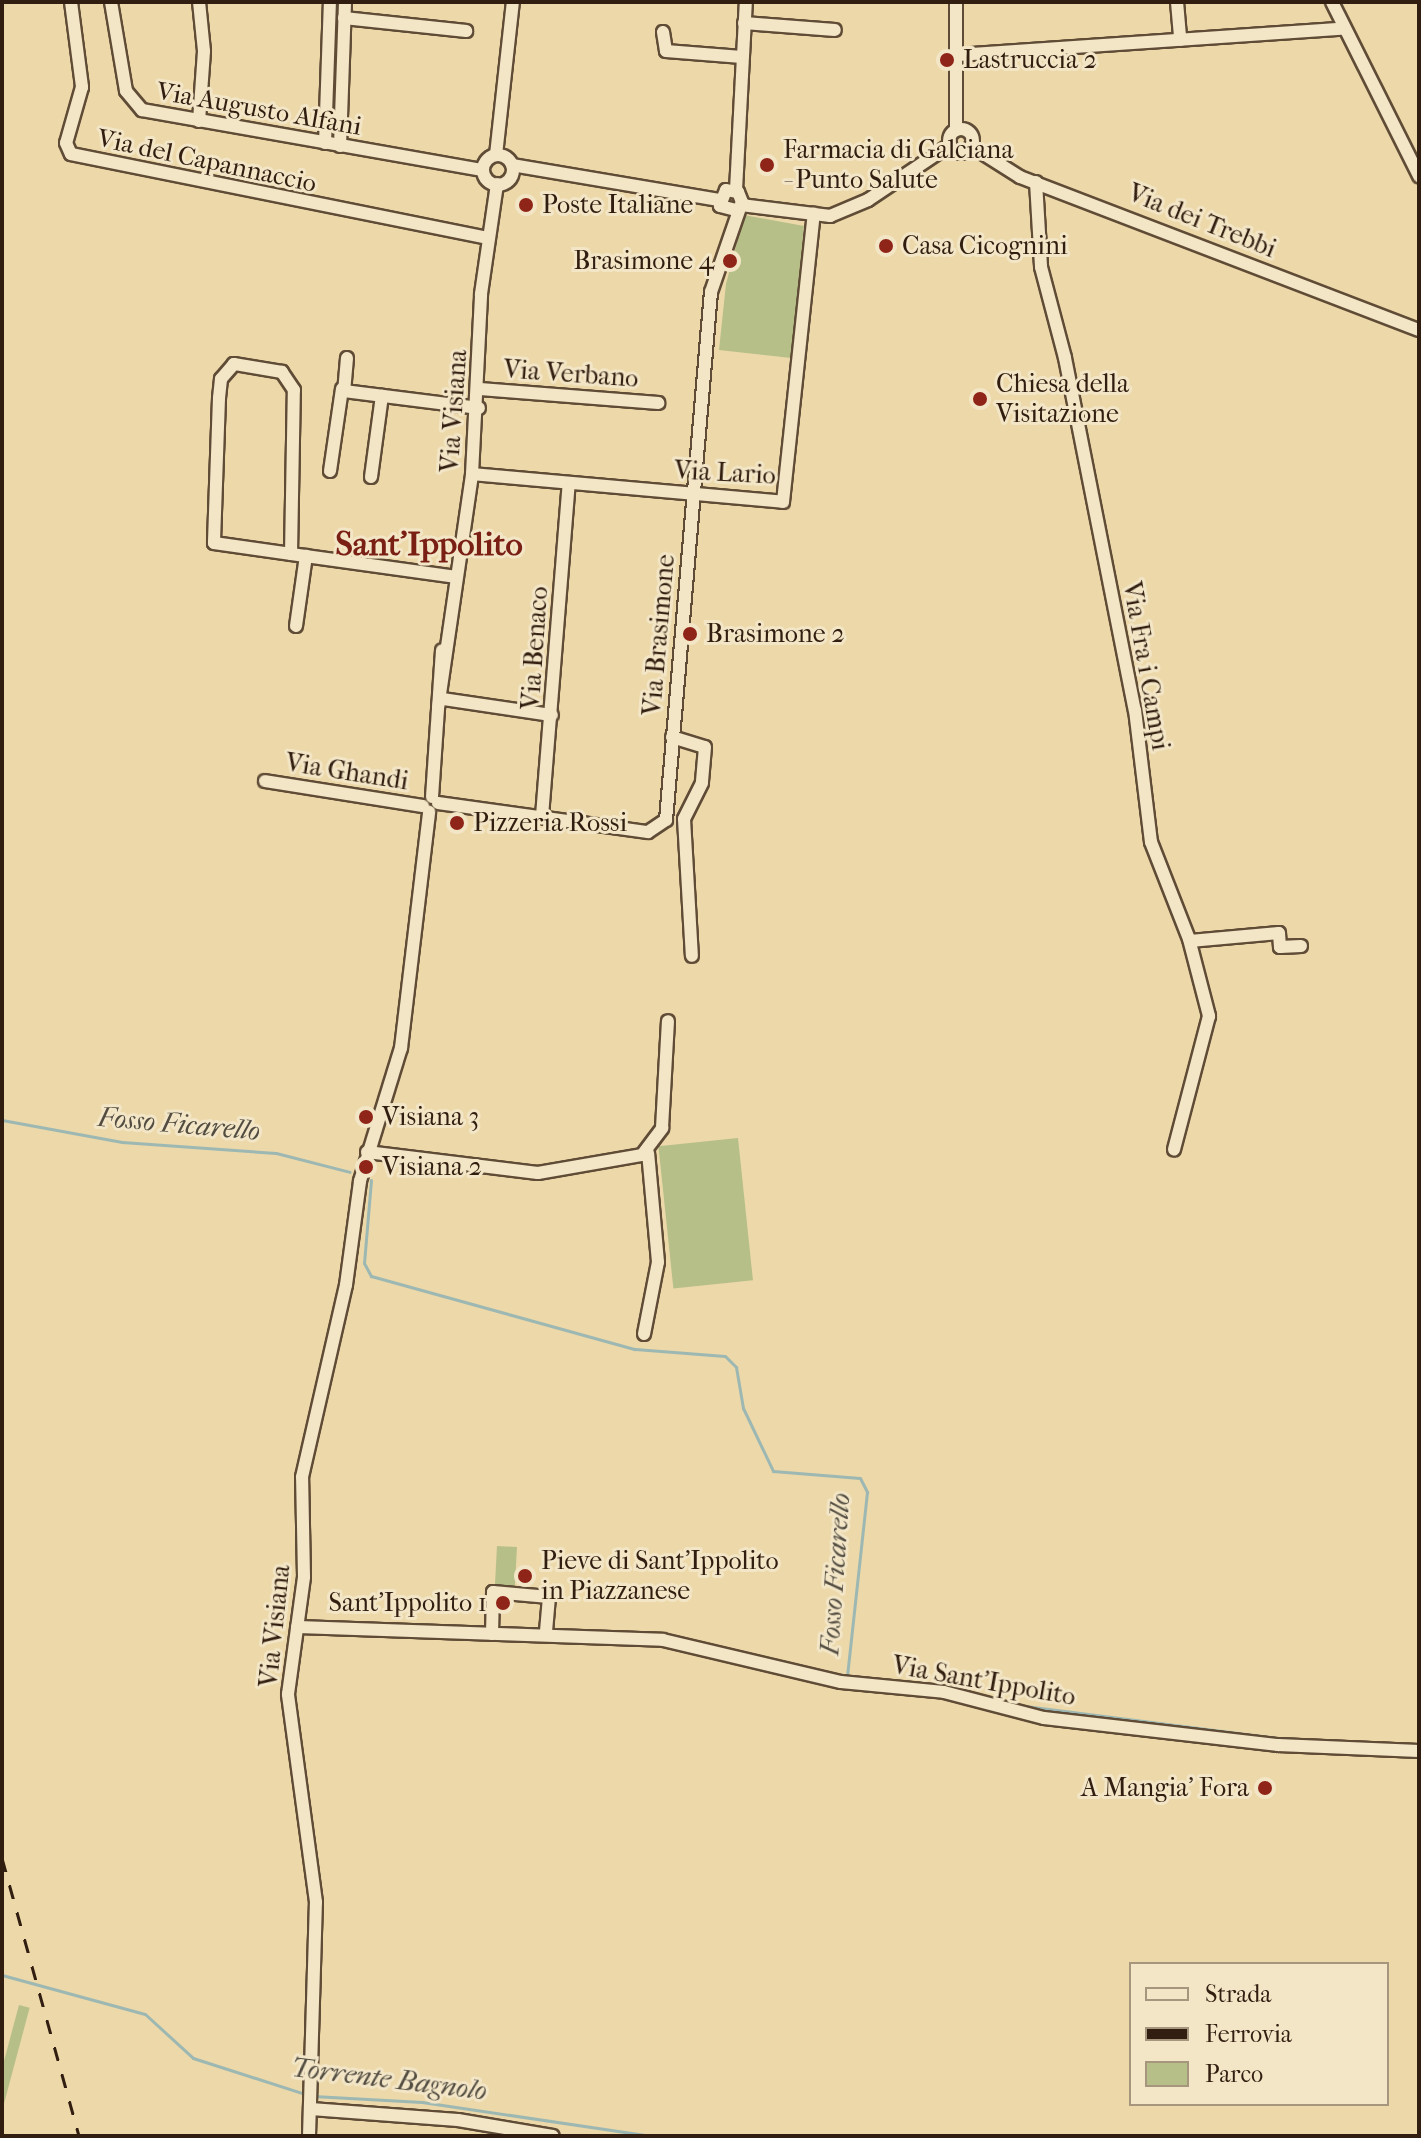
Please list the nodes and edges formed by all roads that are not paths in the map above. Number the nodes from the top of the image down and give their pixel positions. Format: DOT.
graph roads {
  1 [pos="71,2"];
  2 [pos="111,2"];
  3 [pos="199,2"];
  4 [pos="330,2"];
  5 [pos="345,2"];
  6 [pos="513,2"];
  7 [pos="746,2"];
  8 [pos="956,2"];
  9 [pos="1177,2"];
  10 [pos="1332,2"];
  11 [pos="344,18"];
  12 [pos="744,23"];
  13 [pos="1342,29"];
  14 [pos="835,30"];
  15 [pos="466,31"];
  16 [pos="663,32"];
  17 [pos="1180,40"];
  18 [pos="956,55"];
  19 [pos="742,57"];
  20 [pos="199,121"];
  21 [pos="956,130"];
  22 [pos="325,143"];
  23 [pos="950,145"];
  24 [pos="340,146"];
  25 [pos="971,146"];
  26 [pos="496,155"];
  27 [pos="483,170"];
  28 [pos="512,170"];
  29 [pos="1419,176"];
  30 [pos="1036,182"];
  31 [pos="497,184"];
  32 [pos="731,198"];
  33 [pos="814,214"];
  34 [pos="489,238"];
  35 [pos="1419,330"];
  36 [pos="347,358"];
  37 [pos="342,389"];
  38 [pos="480,389"];
  39 [pos="382,396"];
  40 [pos="658,403"];
  41 [pos="479,408"];
  42 [pos="330,471"];
  43 [pos="472,474"];
  44 [pos="371,477"];
  45 [pos="569,484"];
  46 [pos="694,495"];
  47 [pos="291,554"];
  48 [pos="306,556"];
  49 [pos="456,577"];
  50 [pos="296,626"];
  51 [pos="440,703"];
  52 [pos="552,715"];
  53 [pos="672,737"];
  54 [pos="265,781"];
  55 [pos="431,805"];
  56 [pos="542,816"];
  57 [pos="1190,941"];
  58 [pos="1301,946"];
  59 [pos="692,956"];
  60 [pos="668,1021"];
  61 [pos="1174,1149"];
  62 [pos="367,1152"];
  63 [pos="648,1153"];
  64 [pos="644,1334"];
  65 [pos="297,1627"];
  66 [pos="546,1633"];
  67 [pos="492,1634"];
  68 [pos="1419,1751"];
  69 [pos="311,2102"];
  70 [pos="309,2136"];
  71 [pos="553,2136"];
  1 -- 34 [label="street, Via del Capannaccio"];
  2 -- 20 [label="street, Via Augusto Alfani"];
  3 -- 20 [label="street"];
  4 -- 22 [label="street"];
  5 -- 11 [label="street"];
  6 -- 26 [label="street"];
  7 -- 12 [label="street"];
  8 -- 18 [label="street"];
  9 -- 17 [label="street"];
  10 -- 13 [label="street"];
  11 -- 15 [label="street"];
  11 -- 24 [label="street"];
  12 -- 14 [label="street"];
  12 -- 19 [label="street"];
  13 -- 17 [label="street"];
  13 -- 29 [label="street"];
  16 -- 19 [label="street"];
  17 -- 18 [label="street"];
  18 -- 21 [label="street"];
  19 -- 32 [label="street"];
  20 -- 22 [label="street, Via Augusto Alfani"];
  21 -- 23 [label="street"];
  21 -- 25 [label="street"];
  22 -- 24 [label="street, Via Augusto Alfani"];
  23 -- 25 [label="street"];
  23 -- 33 [label="street"];
  24 -- 27 [label="street, Via Augusto Alfani"];
  25 -- 30 [label="street, Via dei Trebbi"];
  26 -- 27 [label="street"];
  26 -- 28 [label="street"];
  27 -- 31 [label="street"];
  28 -- 31 [label="street"];
  28 -- 32 [label="street"];
  30 -- 35 [label="street, Via dei Trebbi"];
  30 -- 57 [label="street, Via Fra i Campi"];
  31 -- 34 [label="street, Via Visiana"];
  32 -- 33 [label="street"];
  32 -- 46 [label="street, Via Brasimone"];
  33 -- 46 [label="street, Via Lario"];
  34 -- 38 [label="street, Via Visiana"];
  36 -- 37 [label="street"];
  37 -- 39 [label="street"];
  37 -- 42 [label="street"];
  38 -- 40 [label="street, Via Verbano"];
  38 -- 41 [label="street, Via Visiana"];
  39 -- 41 [label="street"];
  39 -- 44 [label="street"];
  41 -- 43 [label="street, Via Visiana"];
  43 -- 45 [label="street, Via Lario"];
  43 -- 49 [label="street, Via Visiana"];
  45 -- 46 [label="street, Via Lario"];
  45 -- 52 [label="street, Via Benaco"];
  46 -- 53 [label="street, Via Brasimone"];
  47 -- 47 [label="street"];
  47 -- 48 [label="street"];
  48 -- 49 [label="street"];
  48 -- 50 [label="street"];
  49 -- 51 [label="street, Via Visiana"];
  51 -- 52 [label="street"];
  51 -- 55 [label="street, Via Visiana"];
  52 -- 56 [label="street, Via Benaco"];
  53 -- 56 [label="street, Via Brasimone"];
  53 -- 59 [label="street"];
  54 -- 55 [label="street, Via Ghandi"];
  55 -- 56 [label="street, Via Brasimone"];
  55 -- 62 [label="street, Via Visiana"];
  57 -- 58 [label="street"];
  57 -- 61 [label="street, Via Fra i Campi"];
  60 -- 63 [label="street"];
  62 -- 63 [label="street"];
  62 -- 65 [label="street, Via Visiana"];
  63 -- 64 [label="street"];
  65 -- 67 [label="street"];
  65 -- 69 [label="street, Via Visiana"];
  66 -- 67 [label="street, Via Sant'Ippolito"];
  66 -- 67 [label="street"];
  66 -- 68 [label="street, Via Sant'Ippolito"];
  69 -- 70 [label="street, Via Visiana"];
  69 -- 71 [label="street"];
}
